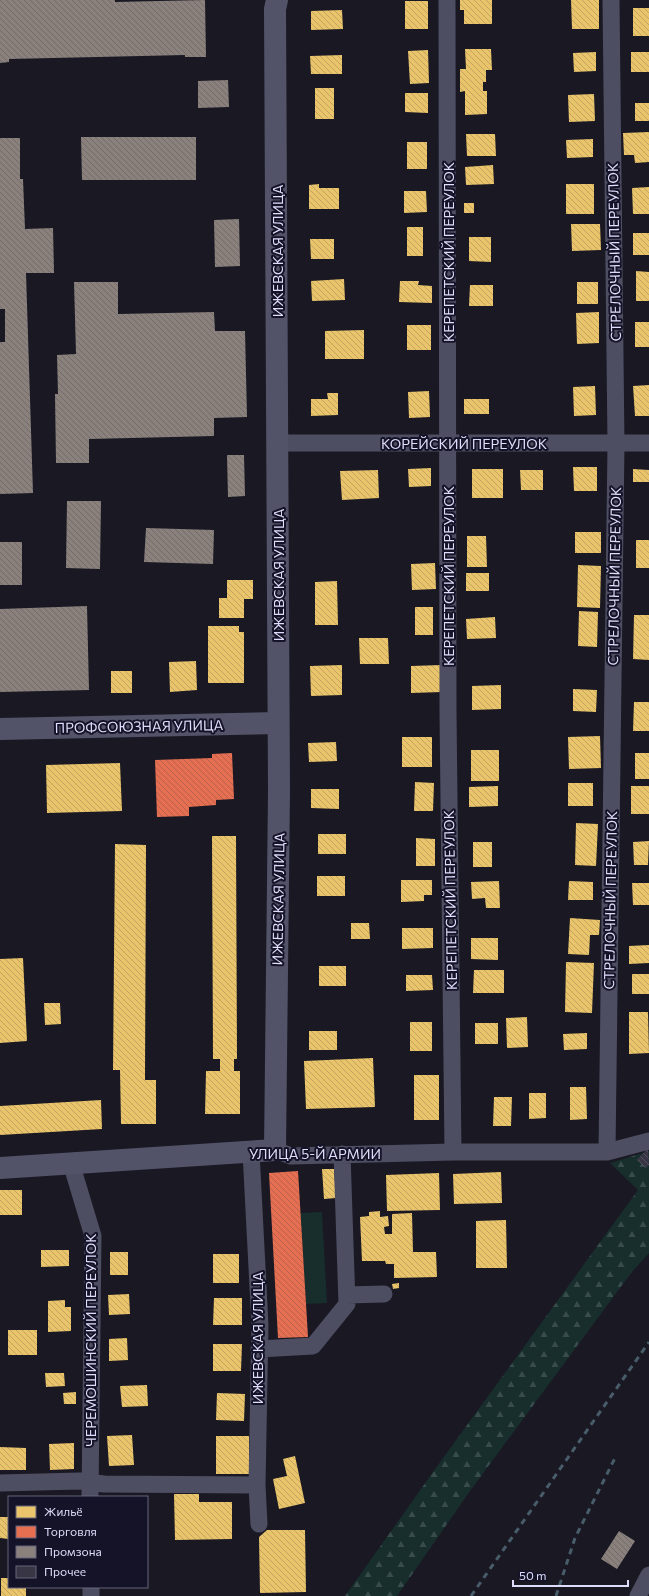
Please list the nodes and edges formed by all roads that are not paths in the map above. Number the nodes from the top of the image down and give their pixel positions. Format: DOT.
graph roads {
  1 [pos="277,0"];
  2 [pos="448,0"];
  3 [pos="611,0"];
  4 [pos="279,443"];
  5 [pos="448,443"];
  6 [pos="649,443"];
  7 [pos="616,444"];
  8 [pos="278,723"];
  9 [pos="0,729"];
  10 [pos="649,1141"];
  11 [pos="275,1150"];
  12 [pos="251,1152"];
  13 [pos="453,1152"];
  14 [pos="607,1152"];
  15 [pos="342,1154"];
  16 [pos="71,1163"];
  17 [pos="0,1168"];
  18 [pos="384,1294"];
  19 [pos="347,1295"];
  20 [pos="259,1349"];
  21 [pos="0,1483"];
  22 [pos="257,1485"];
  23 [pos="90,1489"];
  24 [pos="258,1524"];
  25 [pos="649,1576"];
  26 [pos="638,1596"];
  1 -- 4 [label="main road, ИЖЕВСКАЯ УЛИЦА"];
  2 -- 5 [label="street, КЕРЕПЕТСКИЙ ПЕРЕУЛОК"];
  3 -- 7 [label="street, СТРЕЛОЧНЫЙ ПЕРЕУЛОК"];
  4 -- 5 [label="street, КОРЕЙСКИЙ ПЕРЕУЛОК"];
  4 -- 8 [label="main road, ИЖЕВСКАЯ УЛИЦА"];
  5 -- 7 [label="street, КОРЕЙСКИЙ ПЕРЕУЛОК"];
  5 -- 13 [label="street, КЕРЕПЕТСКИЙ ПЕРЕУЛОК"];
  6 -- 7 [label="street, КОРЕЙСКИЙ ПЕРЕУЛОК"];
  7 -- 14 [label="street, СТРЕЛОЧНЫЙ ПЕРЕУЛОК"];
  8 -- 9 [label="main road, ПРОФСОЮЗНАЯ УЛИЦА"];
  8 -- 11 [label="main road, ИЖЕВСКАЯ УЛИЦА"];
  10 -- 14 [label="street, УЛИЦА 5-Й АРМИИ"];
  11 -- 12 [label="main road, УЛИЦА 5-Й АРМИИ"];
  11 -- 15 [label="street, УЛИЦА 5-Й АРМИИ"];
  12 -- 16 [label="main road, УЛИЦА 5-Й АРМИИ"];
  12 -- 20 [label="street, ИЖЕВСКАЯ УЛИЦА"];
  13 -- 14 [label="street, УЛИЦА 5-Й АРМИИ"];
  13 -- 15 [label="street, УЛИЦА 5-Й АРМИИ"];
  15 -- 19 [label="street"];
  16 -- 17 [label="main road, УЛИЦА 5-Й АРМИИ"];
  16 -- 23 [label="street, ЧЕРЕМОШИНСКИЙ ПЕРЕУЛОК"];
  18 -- 19 [label="street"];
  19 -- 20 [label="street"];
  20 -- 22 [label="street, ИЖЕВСКАЯ УЛИЦА"];
  21 -- 23 [label="street"];
  22 -- 23 [label="street"];
  22 -- 24 [label="street, ИЖЕВСКАЯ УЛИЦА"];
  25 -- 26 [label="street"];
}
